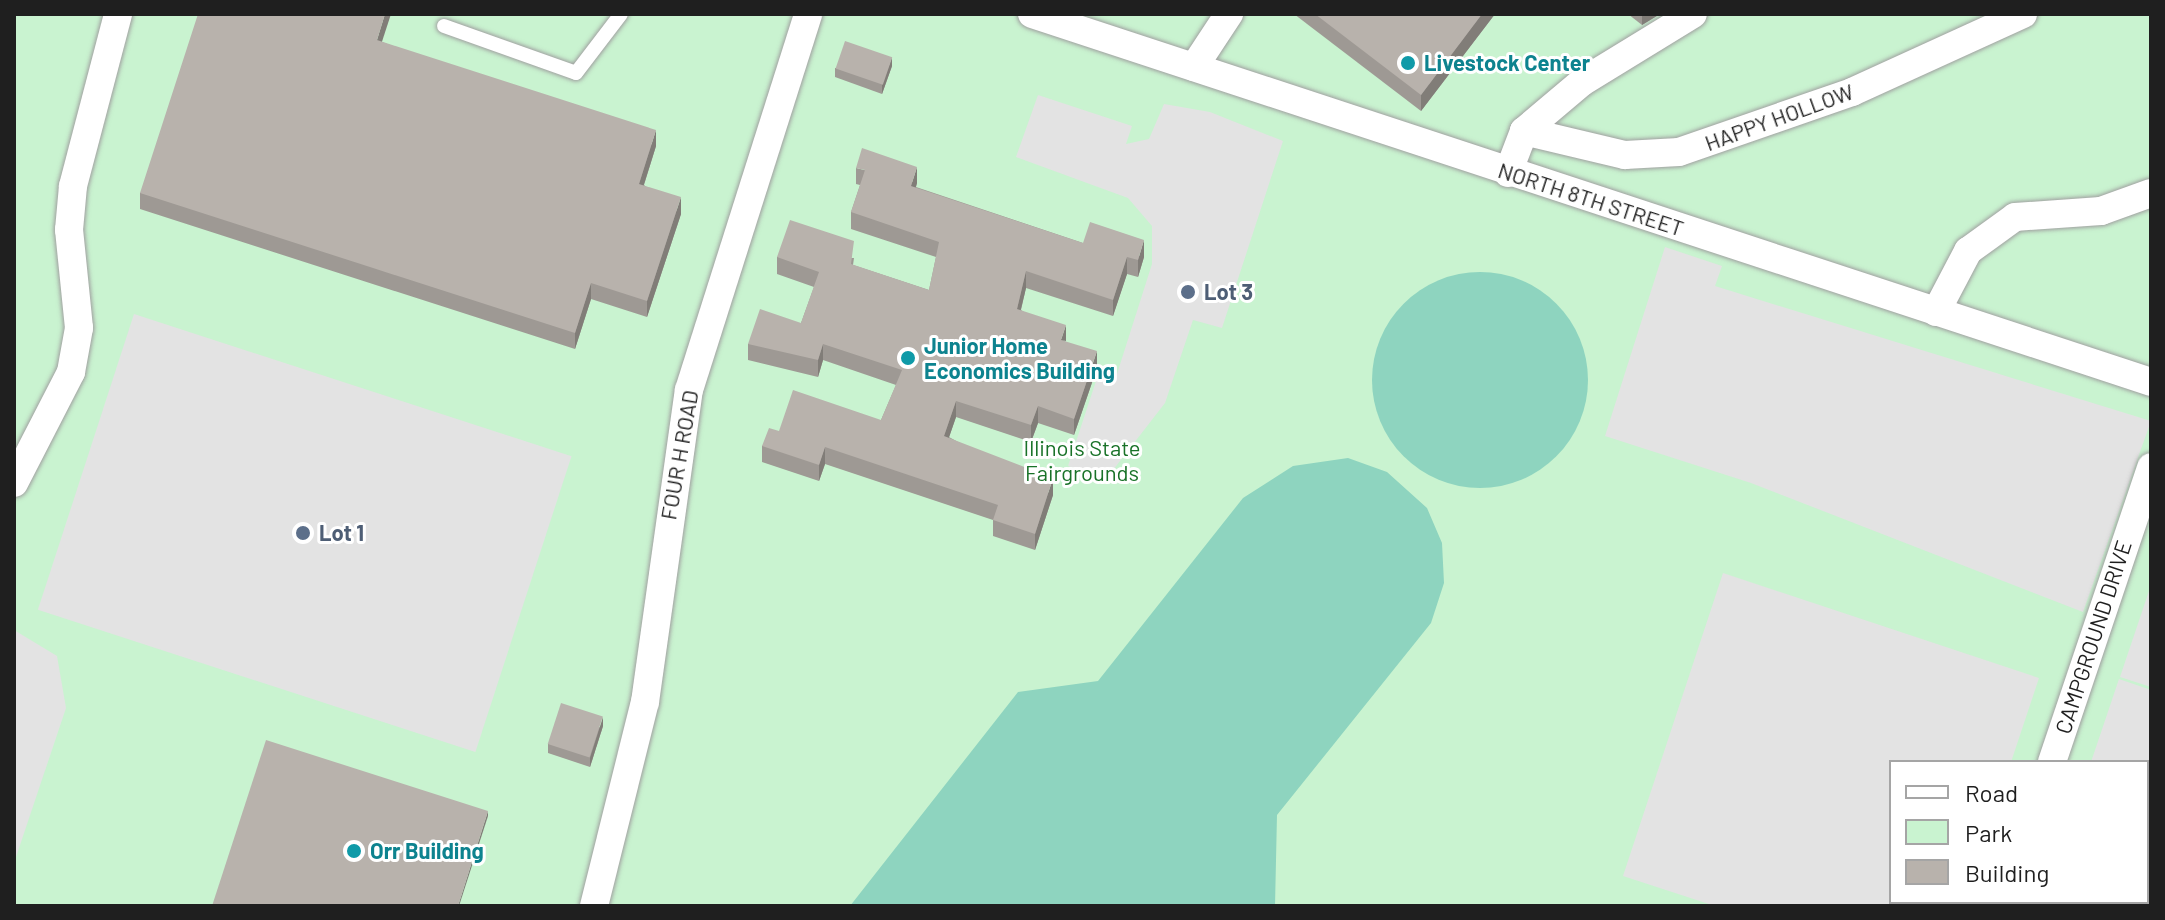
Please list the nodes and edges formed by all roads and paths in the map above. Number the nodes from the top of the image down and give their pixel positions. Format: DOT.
graph roads {
  1 [pos="118,14"];
  2 [pos="621,14"];
  3 [pos="808,14"];
  4 [pos="1032,14"];
  5 [pos="1229,14"];
  6 [pos="1693,14"];
  7 [pos="2023,14"];
  8 [pos="444,26"];
  9 [pos="1194,67"];
  10 [pos="1524,131"];
  11 [pos="1508,173"];
  12 [pos="2151,193"];
  13 [pos="1936,312"];
  14 [pos="2151,382"];
  15 [pos="2151,467"];
  16 [pos="14,483"];
  17 [pos="2053,760"];
  18 [pos="594,906"];
  1 -- 16 [label="street"];
  2 -- 8 [label="lane"];
  3 -- 18 [label="street, FOUR H ROAD"];
  4 -- 9 [label="street, NORTH 8TH STREET"];
  5 -- 9 [label="street"];
  6 -- 10 [label="street"];
  7 -- 10 [label="street, HAPPY HOLLOW"];
  9 -- 11 [label="street, NORTH 8TH STREET"];
  10 -- 11 [label="street"];
  11 -- 13 [label="street, NORTH 8TH STREET"];
  12 -- 13 [label="street"];
  13 -- 14 [label="street, NORTH 8TH STREET"];
  15 -- 17 [label="street, CAMPGROUND DRIVE"];
}
